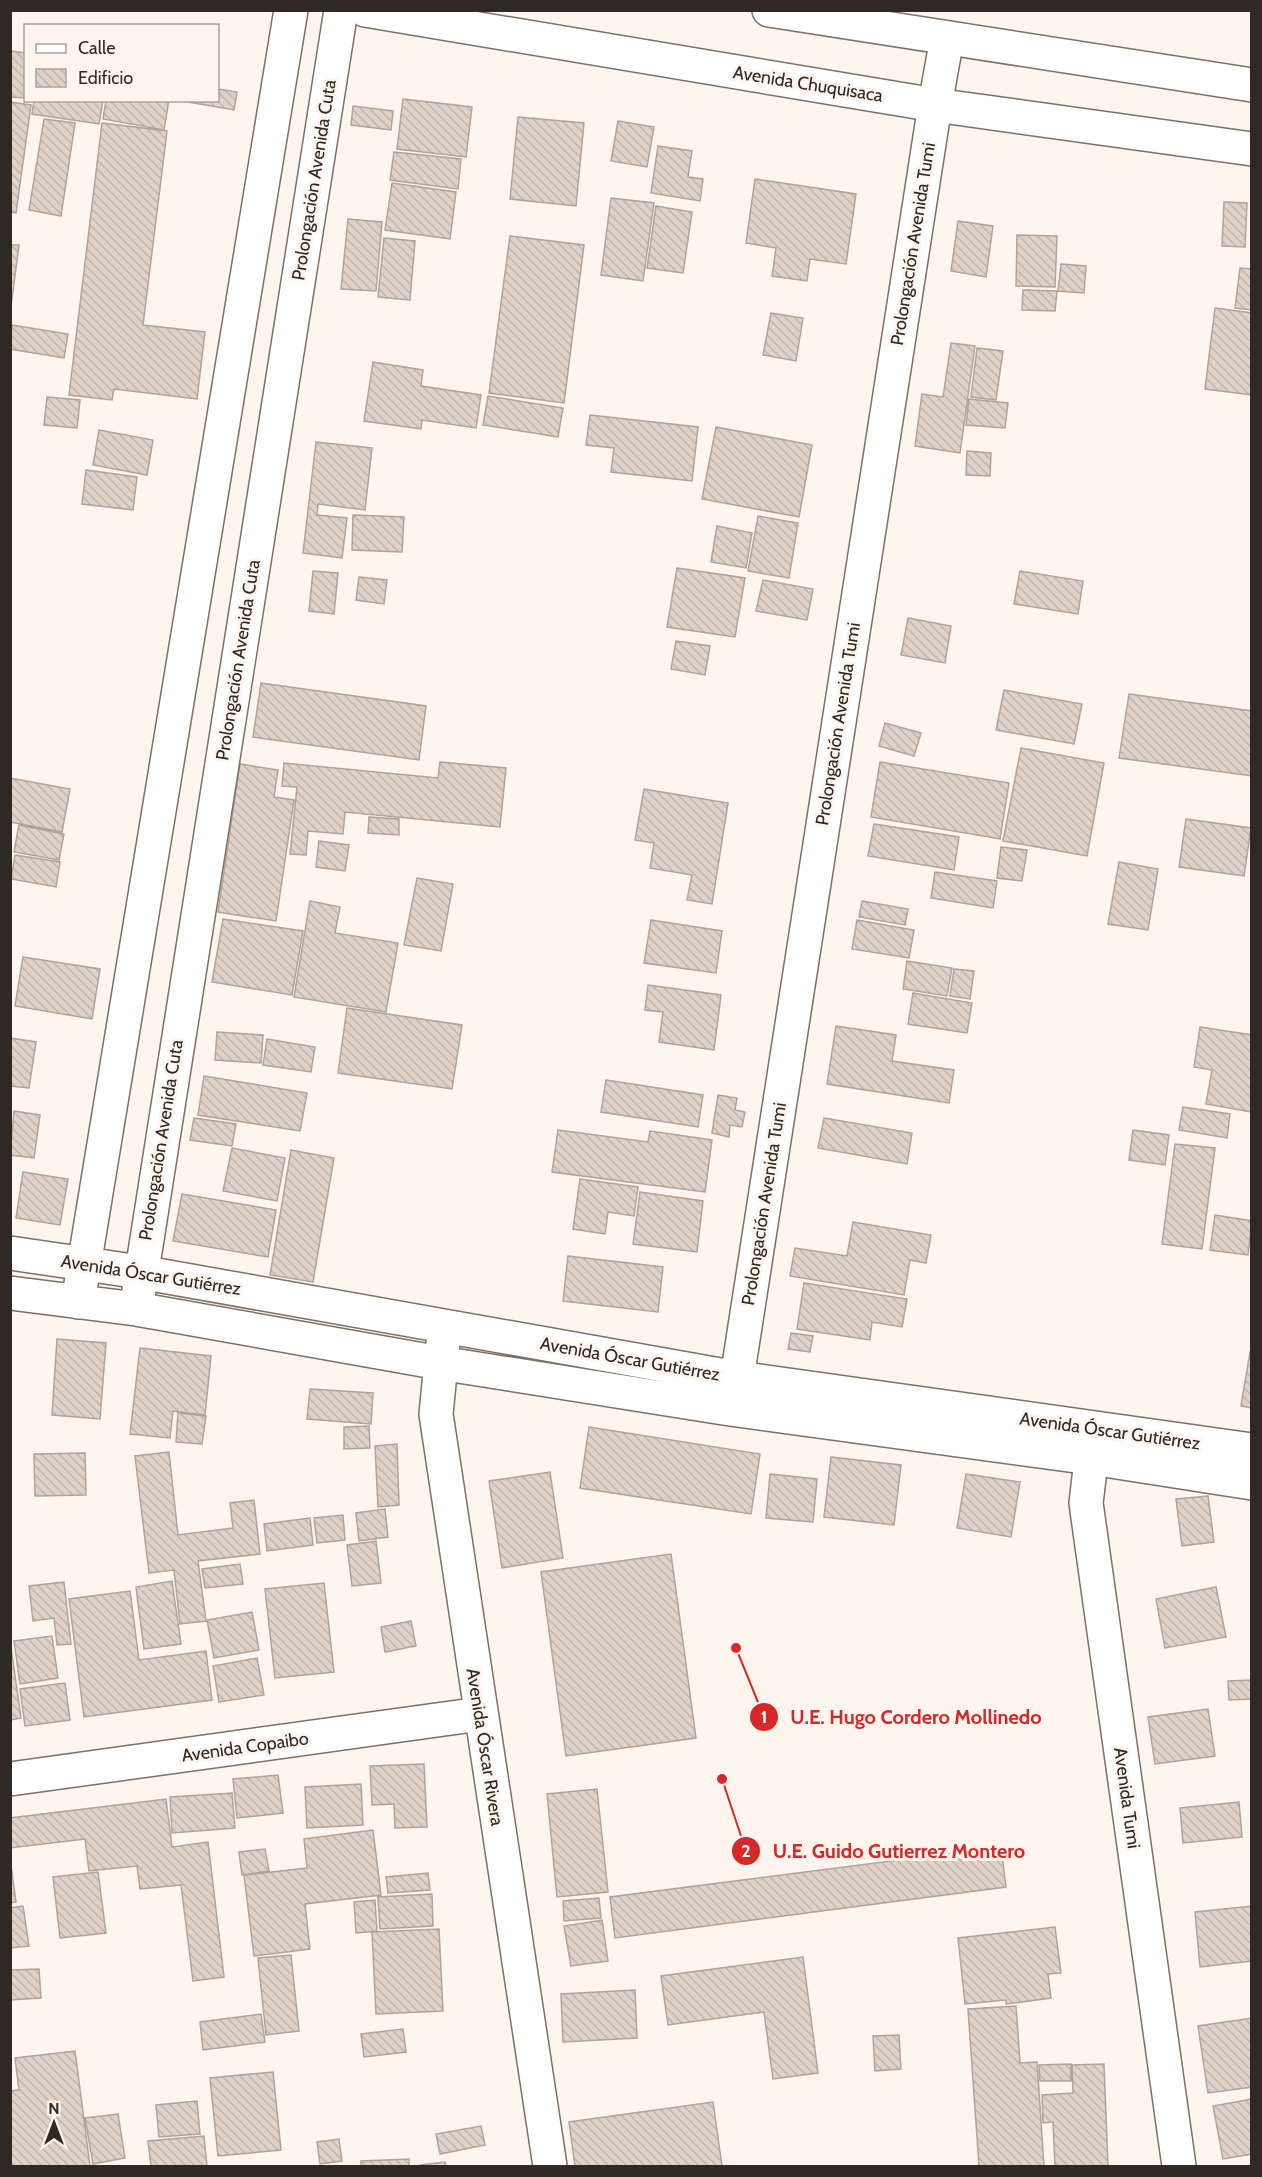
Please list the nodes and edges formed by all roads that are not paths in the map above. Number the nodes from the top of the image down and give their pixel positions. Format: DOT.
graph roads {
  1 [pos="291,10"];
  2 [pos="341,10"];
  3 [pos="365,10"];
  4 [pos="769,10"];
  5 [pos="947,38"];
  6 [pos="1251,85"];
  7 [pos="935,105"];
  8 [pos="1251,149"];
  9 [pos="10,1252"];
  10 [pos="84,1264"];
  11 [pos="140,1272"];
  12 [pos="10,1293"];
  13 [pos="78,1302"];
  14 [pos="136,1309"];
  15 [pos="446,1326"];
  16 [pos="440,1363"];
  17 [pos="733,1394"];
  18 [pos="1093,1443"];
  19 [pos="1251,1450"];
  20 [pos="1251,1483"];
  21 [pos="480,1714"];
  22 [pos="10,1779"];
  23 [pos="550,2166"];
  24 [pos="1179,2166"];
  1 -- 10 [label="street"];
  2 -- 11 [label="street, Prolongación Avenida Cuta"];
  3 -- 7 [label="street, Avenida Chuquisaca"];
  4 -- 5 [label="street"];
  5 -- 6 [label="street"];
  5 -- 7 [label="street, Prolongación Avenida Tumi"];
  7 -- 8 [label="street, Avenida Chuquisaca"];
  7 -- 17 [label="street, Prolongación Avenida Tumi"];
  9 -- 10 [label="street, Avenida Óscar Gutiérrez"];
  10 -- 11 [label="street, Avenida Óscar Gutiérrez"];
  10 -- 13 [label="street"];
  11 -- 14 [label="street, Prolongación Avenida Cuta"];
  11 -- 15 [label="street, Avenida Óscar Gutiérrez"];
  12 -- 13 [label="street, Avenida Óscar Gutiérrez"];
  13 -- 14 [label="street, Avenida Óscar Gutiérrez"];
  14 -- 16 [label="street, Avenida Óscar Gutiérrez"];
  15 -- 16 [label="street, Avenida Óscar Rivera"];
  15 -- 17 [label="street, Avenida Óscar Gutiérrez"];
  16 -- 17 [label="street, Avenida Óscar Gutiérrez"];
  16 -- 21 [label="street, Avenida Óscar Rivera"];
  17 -- 18 [label="street, Avenida Óscar Gutiérrez"];
  18 -- 19 [label="street, Avenida Óscar Gutiérrez"];
  18 -- 20 [label="street, Avenida Óscar Gutiérrez"];
  18 -- 24 [label="street, Avenida Tumi"];
  21 -- 22 [label="street, Avenida Copaibo"];
  21 -- 23 [label="street, Avenida Óscar Rivera"];
}
